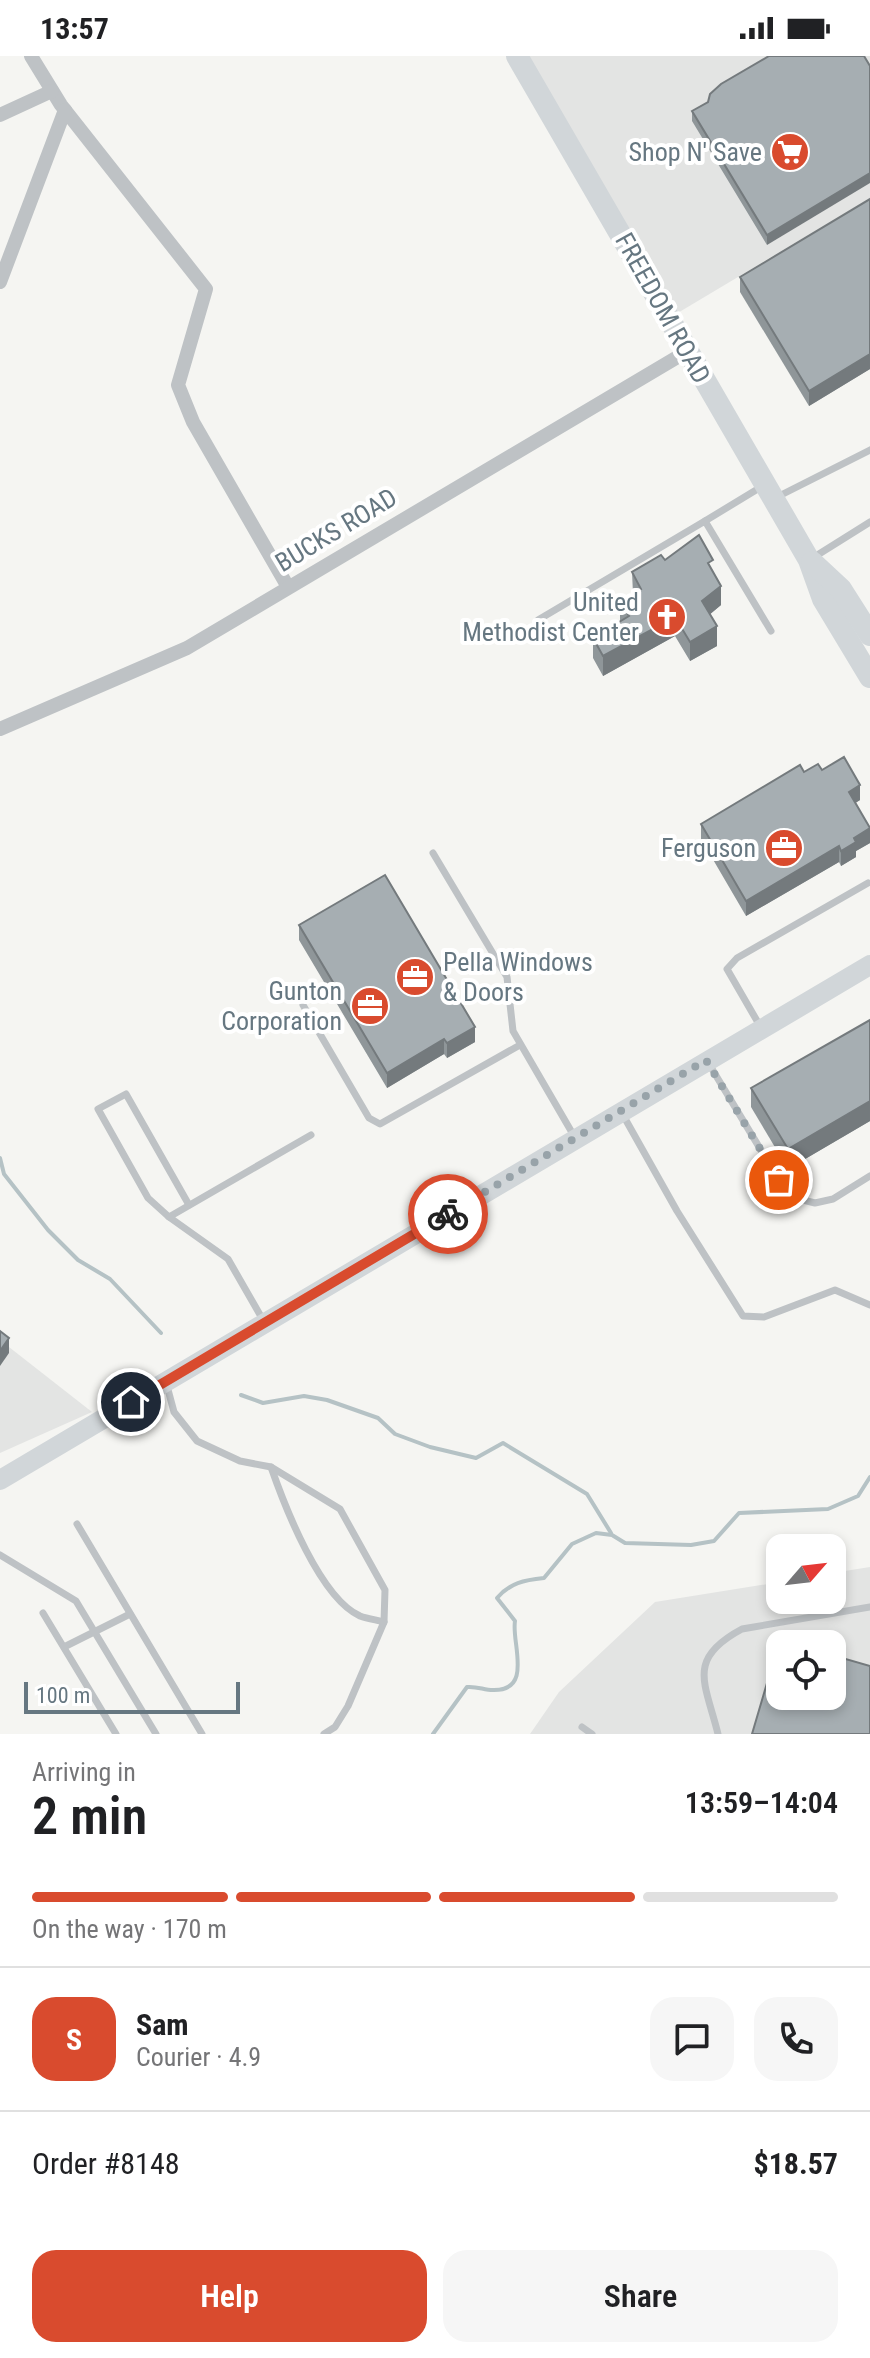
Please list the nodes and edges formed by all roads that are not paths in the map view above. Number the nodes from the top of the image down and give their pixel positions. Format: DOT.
graph roads {
  1 [pos="31,56"];
  2 [pos="517,56"];
  3 [pos="52,91"];
  4 [pos="65,110"];
  5 [pos="0,115"];
  6 [pos="0,282"];
  7 [pos="686,352"];
  8 [pos="870,450"];
  9 [pos="768,493"];
  10 [pos="705,521"];
  11 [pos="870,522"];
  12 [pos="809,560"];
  13 [pos="288,587"];
  14 [pos="538,620"];
  15 [pos="771,631"];
  16 [pos="870,635"];
  17 [pos="870,677"];
  18 [pos="0,729"];
  19 [pos="433,853"];
  20 [pos="868,883"];
  21 [pos="870,965"];
  22 [pos="303,1005"];
  23 [pos="761,1028"];
  24 [pos="520,1045"];
  25 [pos="706,1060"];
  26 [pos="621,1111"];
  27 [pos="311,1135"];
  28 [pos="575,1138"];
  29 [pos="870,1176"];
  30 [pos="189,1205"];
  31 [pos="169,1217"];
  32 [pos="870,1305"];
  33 [pos="265,1322"];
  34 [pos="166,1381"];
  35 [pos="271,1467"];
  36 [pos="0,1480"];
  37 [pos="77,1524"];
  38 [pos="0,1555"];
  39 [pos="870,1607"];
  40 [pos="43,1613"];
  41 [pos="130,1614"];
  42 [pos="384,1622"];
  43 [pos="95,1632"];
  44 [pos="64,1647"];
  45 [pos="582,1727"];
  46 [pos="116,1734"];
  47 [pos="156,1734"];
  48 [pos="202,1734"];
  49 [pos="324,1734"];
  50 [pos="592,1734"];
  51 [pos="718,1734"];
  1 -- 3 [label="street"];
  2 -- 7 [label="main road, FREEDOM ROAD"];
  3 -- 4 [label="street"];
  3 -- 5 [label="street"];
  4 -- 6 [label="street"];
  4 -- 13 [label="street"];
  7 -- 9 [label="main road, FREEDOM ROAD"];
  7 -- 13 [label="street, BUCKS ROAD"];
  8 -- 9 [label="lane"];
  9 -- 10 [label="lane"];
  9 -- 12 [label="main road, FREEDOM ROAD"];
  10 -- 14 [label="lane"];
  10 -- 15 [label="lane"];
  11 -- 12 [label="lane"];
  12 -- 16 [label="main road, FREEDOM ROAD"];
  12 -- 17 [label="main road, FREEDOM ROAD"];
  13 -- 18 [label="street, BUCKS ROAD"];
  19 -- 24 [label="lane"];
  20 -- 23 [label="lane"];
  21 -- 23 [label="street"];
  22 -- 24 [label="lane"];
  23 -- 25 [label="street"];
  24 -- 28 [label="lane"];
  25 -- 26 [label="street"];
  25 -- 29 [label="lane"];
  26 -- 28 [label="street"];
  26 -- 32 [label="lane"];
  27 -- 30 [label="lane"];
  28 -- 33 [label="street"];
  30 -- 31 [label="lane"];
  30 -- 31 [label="lane"];
  31 -- 33 [label="lane"];
  33 -- 34 [label="street"];
  34 -- 35 [label="lane"];
  34 -- 36 [label="street"];
  35 -- 42 [label="lane"];
  35 -- 42 [label="lane"];
  37 -- 41 [label="lane"];
  38 -- 43 [label="lane"];
  39 -- 51 [label="lane"];
  40 -- 44 [label="lane"];
  41 -- 43 [label="lane"];
  41 -- 48 [label="lane"];
  42 -- 49 [label="lane"];
  43 -- 44 [label="lane"];
  43 -- 47 [label="lane"];
  44 -- 46 [label="lane"];
  45 -- 50 [label="lane"];
}
